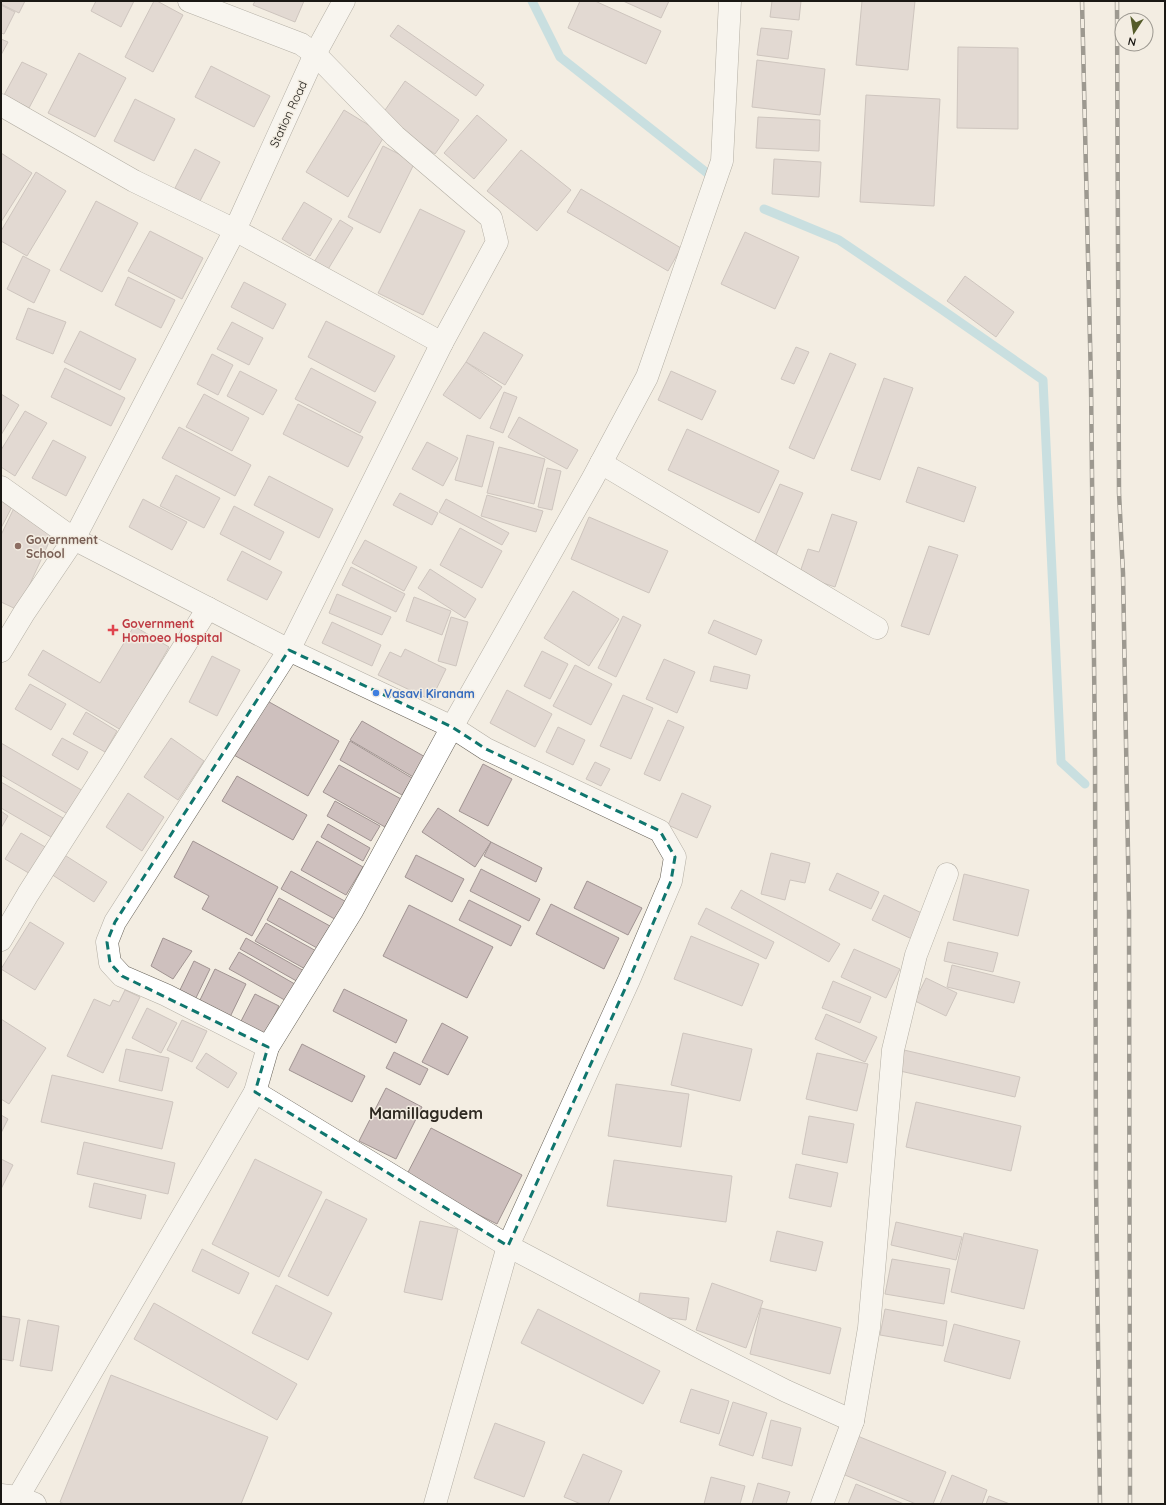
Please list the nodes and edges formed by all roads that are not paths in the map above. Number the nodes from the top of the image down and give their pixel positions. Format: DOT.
graph roads {
  1 [pos="189,1"];
  2 [pos="344,1"];
  3 [pos="730,1"];
  4 [pos="315,54"];
  5 [pos="1,105"];
  6 [pos="235,230"];
  7 [pos="442,342"];
  8 [pos="601,463"];
  9 [pos="1,488"];
  10 [pos="74,539"];
  11 [pos="208,608"];
  12 [pos="877,628"];
  13 [pos="289,650"];
  14 [pos="1,651"];
  15 [pos="452,727"];
  16 [pos="947,874"];
  17 [pos="1,940"];
  18 [pos="268,1047"];
  19 [pos="255,1092"];
  20 [pos="508,1246"];
  21 [pos="853,1421"];
  22 [pos="17,1500"];
  23 [pos="435,1504"];
  24 [pos="822,1504"];
  1 -- 4 [label="street"];
  2 -- 4 [label="street, Station Road"];
  3 -- 8 [label="street"];
  4 -- 6 [label="street, Station Road"];
  4 -- 7 [label="street"];
  5 -- 6 [label="street"];
  6 -- 7 [label="street"];
  6 -- 10 [label="street, Station Road"];
  7 -- 13 [label="street"];
  8 -- 12 [label="street"];
  8 -- 15 [label="street"];
  9 -- 10 [label="street"];
  10 -- 11 [label="street"];
  10 -- 14 [label="street, Station Road"];
  11 -- 13 [label="street"];
  11 -- 17 [label="street"];
  13 -- 15 [label="street"];
  13 -- 18 [label="street"];
  15 -- 18 [label="street"];
  15 -- 20 [label="street"];
  16 -- 21 [label="street"];
  18 -- 19 [label="street"];
  19 -- 20 [label="street"];
  19 -- 22 [label="street"];
  20 -- 21 [label="street"];
  20 -- 23 [label="street"];
  21 -- 24 [label="street"];
}
